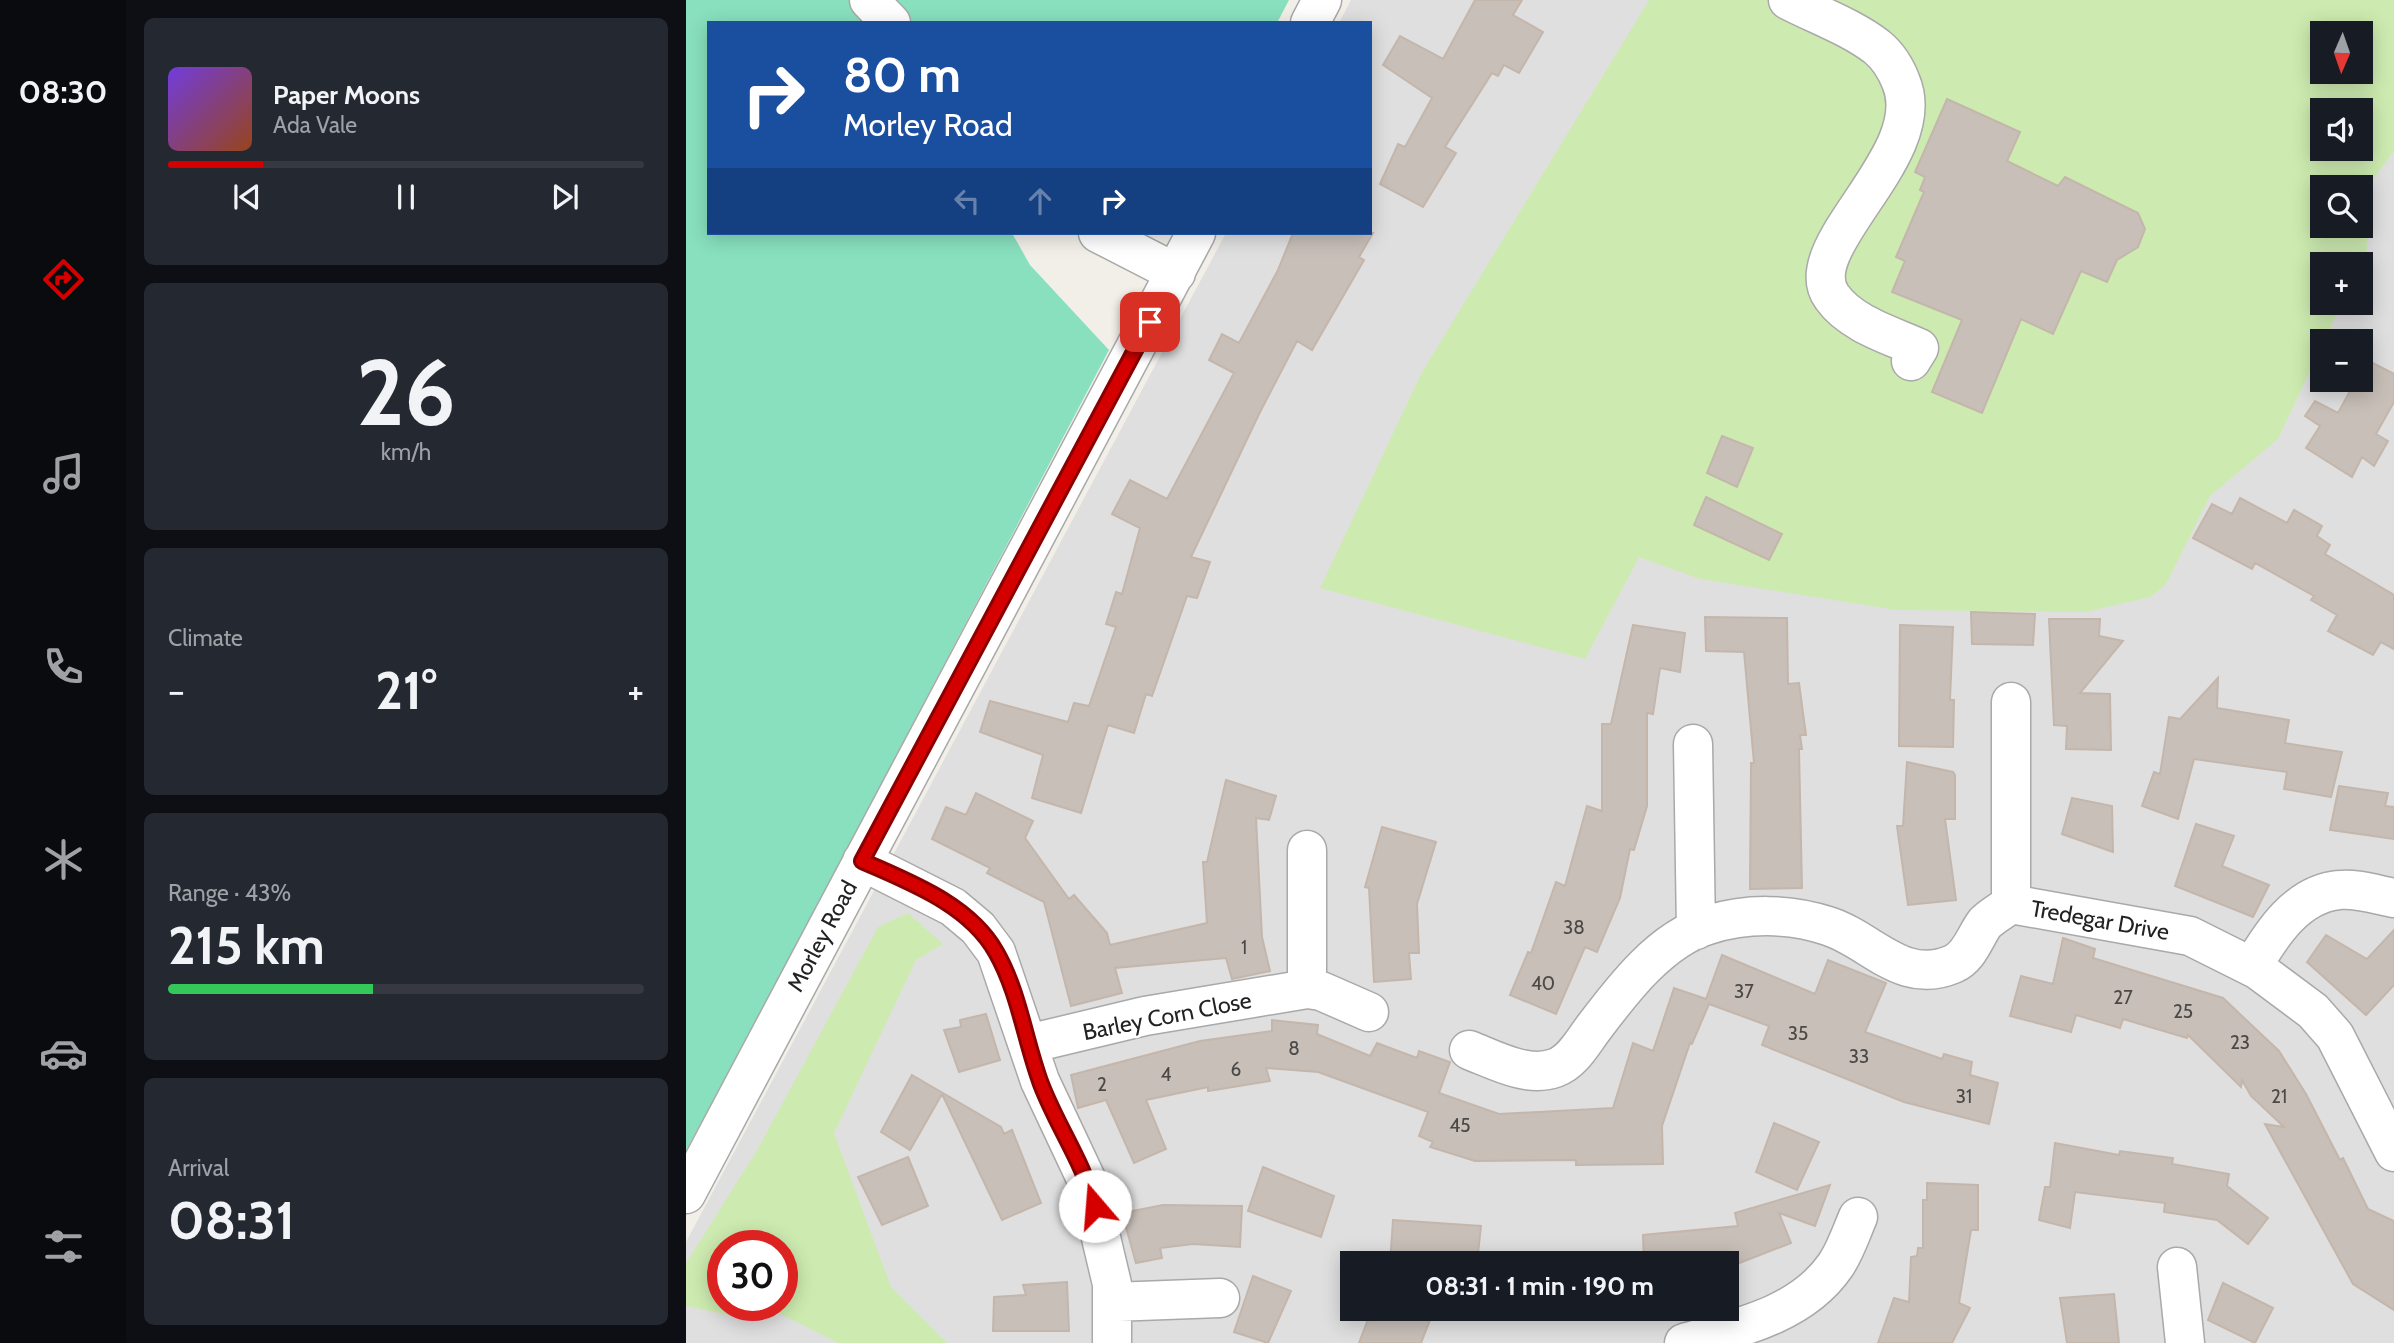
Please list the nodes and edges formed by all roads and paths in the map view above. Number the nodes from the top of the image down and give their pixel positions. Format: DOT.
graph roads {
  1 [pos="869,0"];
  2 [pos="1322,0"];
  3 [pos="1788,0"];
  4 [pos="889,21"];
  5 [pos="1311,21"];
  6 [pos="1102,235"];
  7 [pos="1195,235"];
  8 [pos="1176,273"];
  9 [pos="1911,361"];
  10 [pos="2011,702"];
  11 [pos="1693,744"];
  12 [pos="1307,850"];
  13 [pos="862,861"];
  14 [pos="2394,898"];
  15 [pos="2011,904"];
  16 [pos="1696,930"];
  17 [pos="2252,967"];
  18 [pos="1307,989"];
  19 [pos="1369,1012"];
  20 [pos="1028,1044"];
  21 [pos="1469,1050"];
  22 [pos="2394,1152"];
  23 [pos="686,1194"];
  24 [pos="1858,1217"];
  25 [pos="2176,1267"];
  26 [pos="1220,1298"];
  27 [pos="1112,1302"];
  28 [pos="1112,1343"];
  29 [pos="1684,1343"];
  30 [pos="2185,1343"];
  1 -- 4 [label="street"];
  2 -- 5 [label="street"];
  3 -- 9 [label="street"];
  6 -- 8 [label="street"];
  7 -- 8 [label="street, Morley Road"];
  8 -- 13 [label="street, Morley Road"];
  10 -- 15 [label="street"];
  11 -- 16 [label="street"];
  12 -- 18 [label="street"];
  13 -- 20 [label="street"];
  13 -- 23 [label="street, Morley Road"];
  14 -- 17 [label="street"];
  15 -- 16 [label="street, Tredegar Drive"];
  15 -- 17 [label="street, Tredegar Drive"];
  16 -- 21 [label="street, Tredegar Drive"];
  17 -- 22 [label="street, Tredegar Drive"];
  18 -- 19 [label="street, Barley Corn Close"];
  18 -- 20 [label="street, Barley Corn Close"];
  20 -- 27 [label="street"];
  24 -- 29 [label="street"];
  25 -- 30 [label="street"];
  26 -- 27 [label="street"];
  27 -- 28 [label="street"];
}
